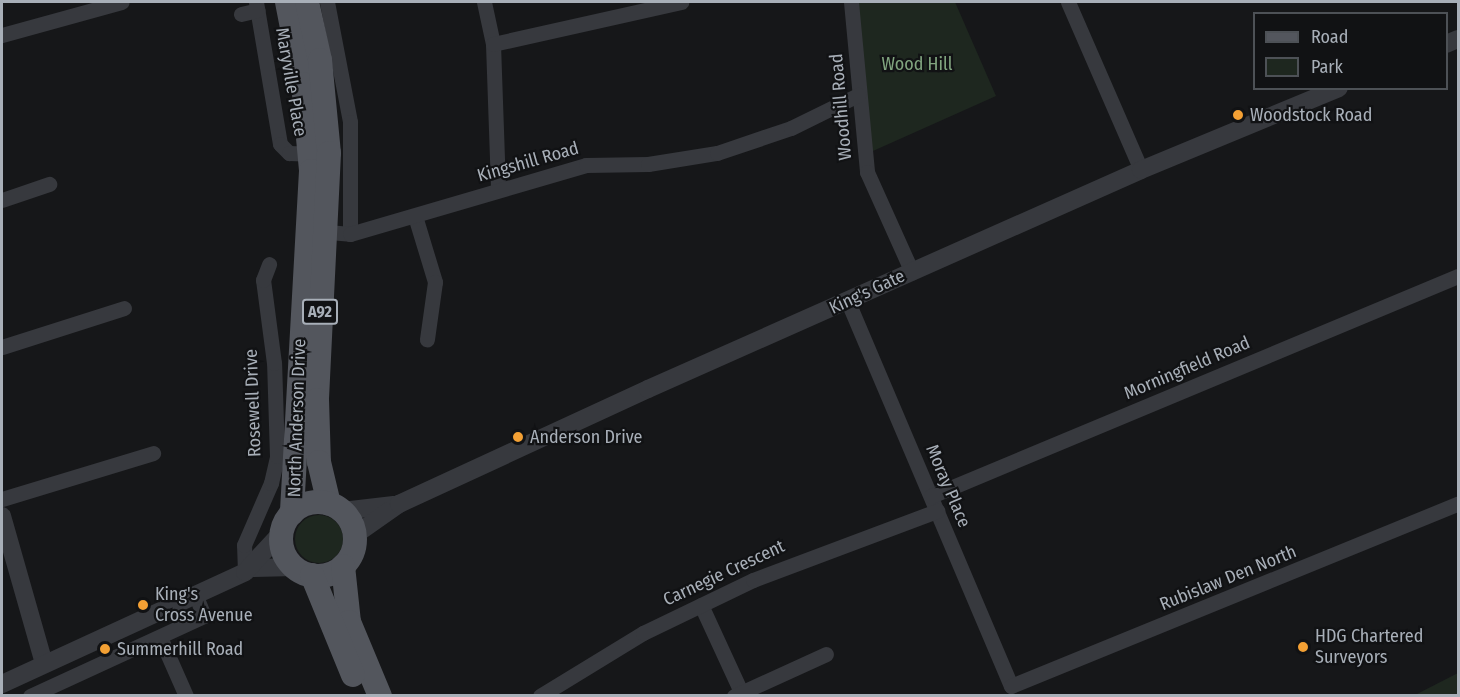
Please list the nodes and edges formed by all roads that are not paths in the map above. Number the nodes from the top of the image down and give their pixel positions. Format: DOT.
graph roads {
  1 [pos="122,2"];
  2 [pos="286,2"];
  3 [pos="307,2"];
  4 [pos="327,2"];
  5 [pos="484,2"];
  6 [pos="681,2"];
  7 [pos="851,2"];
  8 [pos="1068,2"];
  9 [pos="257,6"];
  10 [pos="241,14"];
  11 [pos="2,35"];
  12 [pos="494,44"];
  13 [pos="1334,90"];
  14 [pos="858,95"];
  15 [pos="320,154"];
  16 [pos="1141,170"];
  17 [pos="49,184"];
  18 [pos="498,190"];
  19 [pos="2,200"];
  20 [pos="415,216"];
  21 [pos="329,232"];
  22 [pos="269,264"];
  23 [pos="912,272"];
  24 [pos="1458,276"];
  25 [pos="848,302"];
  26 [pos="124,308"];
  27 [pos="427,339"];
  28 [pos="2,347"];
  29 [pos="153,453"];
  30 [pos="2,499"];
  31 [pos="934,503"];
  32 [pos="399,504"];
  33 [pos="1458,504"];
  34 [pos="335,507"];
  35 [pos="2,516"];
  36 [pos="287,522"];
  37 [pos="355,535"];
  38 [pos="343,566"];
  39 [pos="249,570"];
  40 [pos="303,571"];
  41 [pos="196,596"];
  42 [pos="701,605"];
  43 [pos="160,637"];
  44 [pos="826,654"];
  45 [pos="44,663"];
  46 [pos="2,684"];
  47 [pos="1011,686"];
  48 [pos="737,694"];
  49 [pos="30,696"];
  50 [pos="186,696"];
  51 [pos="364,696"];
  52 [pos="380,696"];
  53 [pos="540,696"];
  1 -- 11 [label="street"];
  2 -- 15 [label="main road, North Anderson Drive / A92"];
  3 -- 15 [label="main road, North Anderson Drive / A92"];
  4 -- 21 [label="street, North Anderson Drive"];
  5 -- 12 [label="street"];
  6 -- 12 [label="street"];
  7 -- 14 [label="street, Woodhill Road"];
  8 -- 16 [label="street"];
  9 -- 10 [label="street, Maryville Place"];
  9 -- 15 [label="street, Maryville Place"];
  12 -- 18 [label="street"];
  13 -- 16 [label="street, King's Gate"];
  14 -- 18 [label="street, Kingshill Road"];
  14 -- 23 [label="street, Woodhill Road"];
  15 -- 21 [label="main road, North Anderson Drive / A92"];
  16 -- 23 [label="street, King's Gate"];
  17 -- 19 [label="street"];
  18 -- 20 [label="street, Kingshill Road"];
  20 -- 21 [label="street, Kingshill Road"];
  20 -- 27 [label="street"];
  21 -- 34 [label="main road, North Anderson Drive / A92"];
  21 -- 36 [label="main road, North Anderson Drive / A92"];
  22 -- 39 [label="street, Rosewell Drive"];
  23 -- 25 [label="street, King's Gate"];
  24 -- 31 [label="street, Morningfield Road"];
  25 -- 31 [label="street, Moray Place"];
  25 -- 32 [label="street, King's Gate"];
  26 -- 28 [label="street"];
  29 -- 30 [label="street"];
  31 -- 42 [label="street, Carnegie Crescent"];
  31 -- 47 [label="street, Moray Place"];
  32 -- 34 [label="street, King's Gate"];
  32 -- 37 [label="street, King's Gate"];
  33 -- 47 [label="street, Rubislaw Den North"];
  34 -- 36 [label="main road"];
  34 -- 37 [label="main road, A92"];
  35 -- 45 [label="street"];
  36 -- 39 [label="street"];
  36 -- 40 [label="main road, A92"];
  37 -- 38 [label="main road"];
  38 -- 40 [label="main road"];
  38 -- 52 [label="main road"];
  39 -- 40 [label="street"];
  39 -- 41 [label="street"];
  40 -- 51 [label="main road, A92"];
  41 -- 43 [label="street"];
  41 -- 45 [label="street"];
  42 -- 48 [label="street"];
  42 -- 53 [label="street, Carnegie Crescent"];
  43 -- 49 [label="street"];
  43 -- 50 [label="street"];
  44 -- 48 [label="street"];
  45 -- 46 [label="street"];
}
